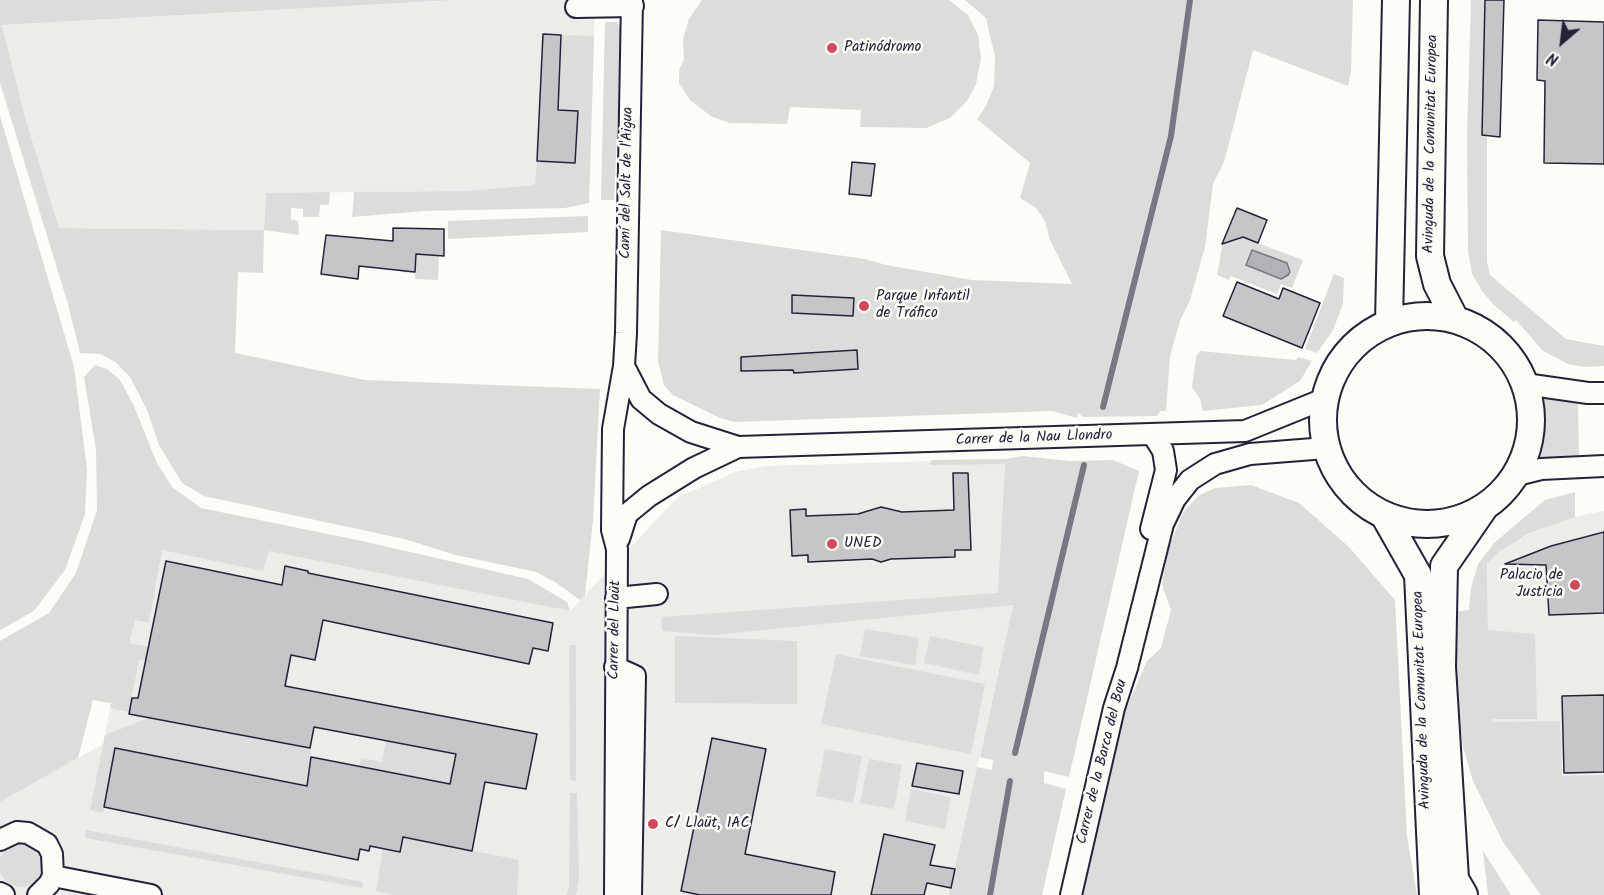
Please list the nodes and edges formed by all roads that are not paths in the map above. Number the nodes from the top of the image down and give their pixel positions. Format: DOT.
graph roads {
  1 [pos="1396,0"];
  2 [pos="1434,0"];
  3 [pos="633,3"];
  4 [pos="576,7"];
  5 [pos="1455,319"];
  6 [pos="1389,322"];
  7 [pos="624,366"];
  8 [pos="1525,384"];
  9 [pos="1604,393"];
  10 [pos="1324,399"];
  11 [pos="1153,435"];
  12 [pos="738,447"];
  13 [pos="1326,448"];
  14 [pos="1604,466"];
  15 [pos="1516,475"];
  16 [pos="1484,508"];
  17 [pos="1384,515"];
  18 [pos="616,549"];
  19 [pos="657,594"];
  20 [pos="616,598"];
  21 [pos="1137,629"];
  22 [pos="615,667"];
  23 [pos="0,840"];
  24 [pos="53,876"];
  25 [pos="1451,892"];
  26 [pos="0,893"];
  27 [pos="4,895"];
  28 [pos="38,895"];
  29 [pos="151,895"];
  30 [pos="615,895"];
  31 [pos="631,895"];
  32 [pos="1071,895"];
  1 -- 6 [label="main road"];
  2 -- 5 [label="main road, Avinguda de la Comunitat Europea"];
  3 -- 4 [label="street"];
  3 -- 7 [label="street, Camí del Salt de l'Aigua"];
  5 -- 6 [label="main road"];
  5 -- 8 [label="main road"];
  6 -- 10 [label="main road"];
  7 -- 12 [label="street, Carrer de la Nau Llondro"];
  7 -- 18 [label="street, Carrer del Llaüt"];
  8 -- 9 [label="street"];
  8 -- 15 [label="main road"];
  10 -- 11 [label="street, Carrer de la Nau Llondro"];
  10 -- 13 [label="main road"];
  11 -- 12 [label="street, Carrer de la Nau Llondro"];
  11 -- 21 [label="street, Carrer de la Barca del Bou"];
  12 -- 18 [label="street, Carrer de la Nau Llondro"];
  13 -- 17 [label="main road"];
  13 -- 21 [label="street, Carrer de la Barca del Bou"];
  14 -- 15 [label="street"];
  15 -- 16 [label="main road"];
  16 -- 17 [label="main road"];
  16 -- 25 [label="main road"];
  17 -- 25 [label="main road, Avinguda de la Comunitat Europea"];
  18 -- 20 [label="street, Carrer del Llaüt"];
  19 -- 20 [label="street"];
  20 -- 22 [label="street, Carrer del Llaüt"];
  21 -- 32 [label="street, Carrer de la Barca del Bou"];
  22 -- 30 [label="street, Carrer del Llaüt"];
  22 -- 31 [label="street"];
  23 -- 24 [label="street"];
  24 -- 28 [label="street"];
  24 -- 29 [label="street"];
  26 -- 27 [label="street"];
}
